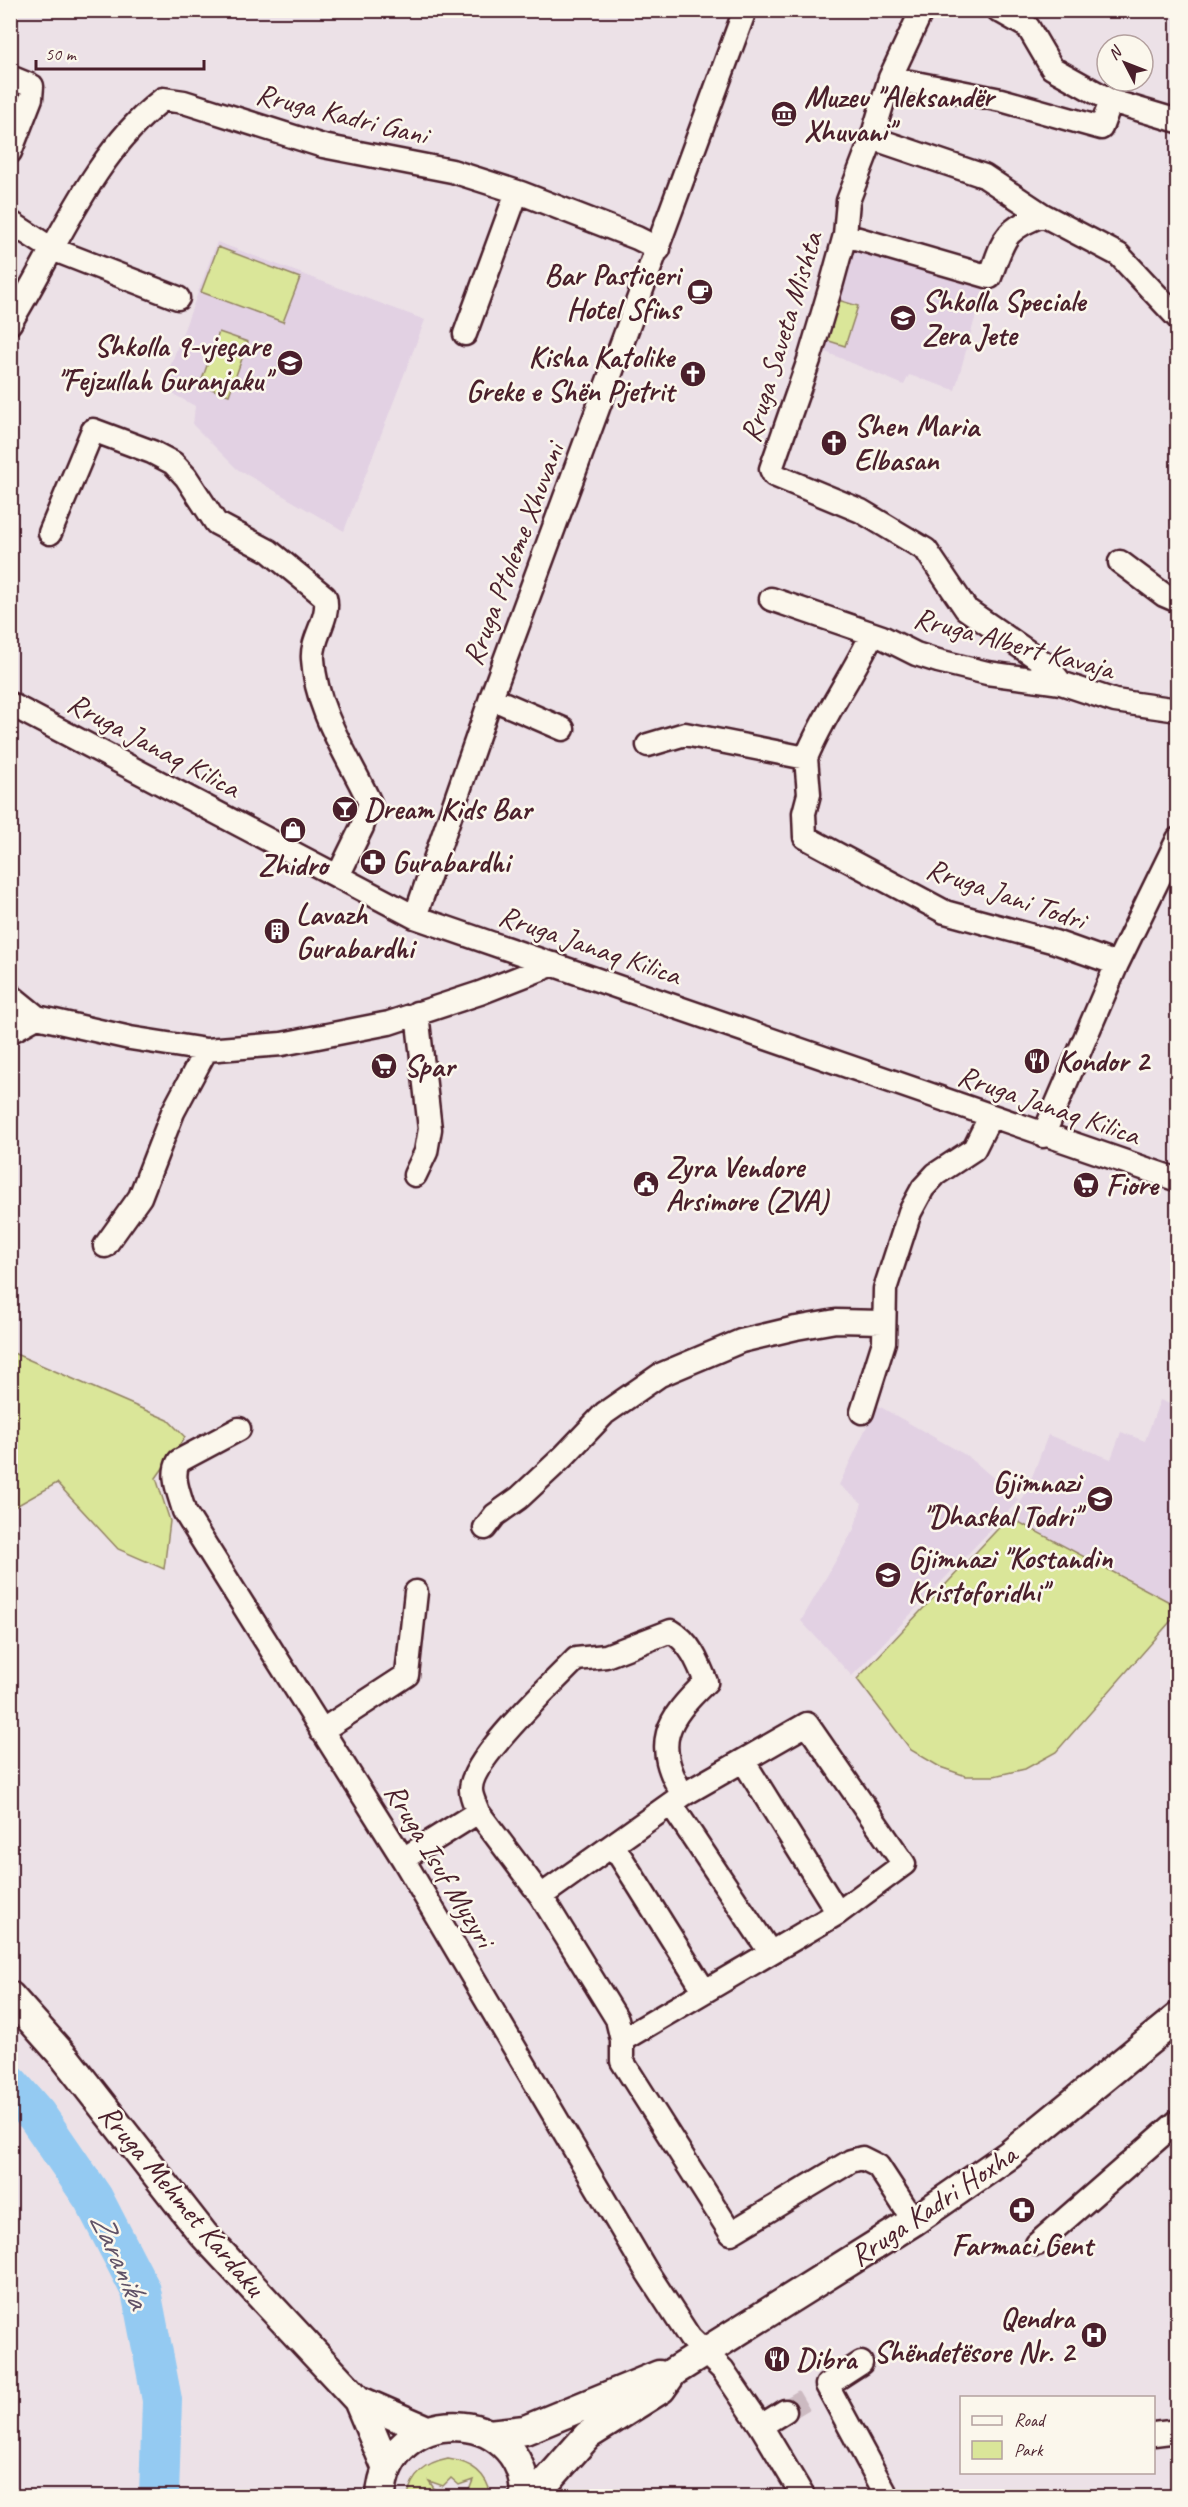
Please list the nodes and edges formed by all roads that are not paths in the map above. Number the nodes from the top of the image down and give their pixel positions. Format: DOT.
graph roads {
  1 [pos="745,10"];
  2 [pos="922,10"];
  3 [pos="998,10"];
  4 [pos="10,77"];
  5 [pos="890,78"];
  6 [pos="1111,101"];
  7 [pos="1178,121"];
  8 [pos="872,138"];
  9 [pos="10,152"];
  10 [pos="517,192"];
  11 [pos="1043,216"];
  12 [pos="10,222"];
  13 [pos="844,235"];
  14 [pos="52,249"];
  15 [pos="659,249"];
  16 [pos="178,298"];
  17 [pos="1178,318"];
  18 [pos="10,323"];
  19 [pos="465,334"];
  20 [pos="50,533"];
  21 [pos="1120,562"];
  22 [pos="771,599"];
  23 [pos="1178,601"];
  24 [pos="872,634"];
  25 [pos="1061,683"];
  26 [pos="490,698"];
  27 [pos="10,704"];
  28 [pos="1178,710"];
  29 [pos="563,729"];
  30 [pos="648,745"];
  31 [pos="806,758"];
  32 [pos="1178,839"];
  33 [pos="338,876"];
  34 [pos="415,918"];
  35 [pos="554,964"];
  36 [pos="1117,964"];
  37 [pos="10,995"];
  38 [pos="417,1013"];
  39 [pos="37,1017"];
  40 [pos="10,1032"];
  41 [pos="206,1050"];
  42 [pos="990,1118"];
  43 [pos="1043,1136"];
  44 [pos="415,1175"];
  45 [pos="1178,1180"];
  46 [pos="105,1246"];
  47 [pos="883,1322"];
  48 [pos="862,1412"];
  49 [pos="239,1429"];
  50 [pos="485,1528"];
  51 [pos="416,1592"];
  52 [pos="321,1731"];
  53 [pos="744,1762"];
  54 [pos="677,1799"];
  55 [pos="478,1812"];
  56 [pos="613,1845"];
  57 [pos="403,1859"];
  58 [pos="542,1896"];
  59 [pos="838,1913"];
  60 [pos="770,1952"];
  61 [pos="704,1990"];
  62 [pos="10,1996"];
  63 [pos="1178,2017"];
  64 [pos="622,2040"];
  65 [pos="1178,2121"];
  66 [pos="914,2221"];
  67 [pos="1037,2244"];
  68 [pos="704,2353"];
  69 [pos="861,2363"];
  70 [pos="673,2372"];
  71 [pos="358,2400"];
  72 [pos="784,2411"];
  73 [pos="761,2426"];
  74 [pos="427,2430"];
  75 [pos="1178,2432"];
  76 [pos="489,2434"];
  77 [pos="1155,2434"];
  78 [pos="384,2483"];
  79 [pos="525,2496"];
  80 [pos="534,2496"];
  81 [pos="803,2496"];
  82 [pos="887,2496"];
  1 -- 15 [label="street, Rruga Ptoleme Xhuvani"];
  2 -- 5 [label="street, Rruga Saveta Mishta"];
  3 -- 6 [label="street"];
  4 -- 9 [label="street"];
  5 -- 6 [label="street"];
  5 -- 8 [label="street, Rruga Saveta Mishta"];
  6 -- 7 [label="street"];
  8 -- 11 [label="street"];
  8 -- 13 [label="street, Rruga Saveta Mishta"];
  10 -- 14 [label="street, Rruga Kadri Gani"];
  10 -- 15 [label="street, Rruga Kadri Gani"];
  10 -- 19 [label="street"];
  11 -- 13 [label="street"];
  11 -- 17 [label="street"];
  12 -- 14 [label="street"];
  13 -- 25 [label="street, Rruga Saveta Mishta"];
  14 -- 16 [label="street"];
  14 -- 18 [label="street, Rruga Kadri Gani"];
  15 -- 26 [label="street, Rruga Ptoleme Xhuvani"];
  20 -- 33 [label="street"];
  21 -- 23 [label="street"];
  22 -- 24 [label="street, Rruga Albert Kavaja"];
  24 -- 25 [label="street, Rruga Albert Kavaja"];
  24 -- 31 [label="street"];
  25 -- 28 [label="street, Rruga Albert Kavaja"];
  26 -- 29 [label="street"];
  26 -- 34 [label="street, Rruga Ptoleme Xhuvani"];
  27 -- 33 [label="street, Rruga Janaq Kilica"];
  30 -- 31 [label="street"];
  31 -- 36 [label="street, Rruga Jani Todri"];
  32 -- 36 [label="street"];
  33 -- 34 [label="street, Rruga Janaq Kilica"];
  34 -- 35 [label="street, Rruga Janaq Kilica"];
  35 -- 38 [label="street"];
  35 -- 42 [label="street, Rruga Janaq Kilica"];
  36 -- 43 [label="street"];
  37 -- 39 [label="street"];
  38 -- 41 [label="street"];
  38 -- 44 [label="street"];
  39 -- 40 [label="street"];
  39 -- 41 [label="street"];
  41 -- 46 [label="street"];
  42 -- 43 [label="street, Rruga Janaq Kilica"];
  42 -- 47 [label="street"];
  43 -- 45 [label="street, Rruga Janaq Kilica"];
  47 -- 48 [label="street"];
  47 -- 50 [label="street"];
  49 -- 52 [label="street, Rruga Isuf Myzyri"];
  51 -- 52 [label="street"];
  52 -- 57 [label="street, Rruga Isuf Myzyri"];
  53 -- 54 [label="street"];
  53 -- 59 [label="street"];
  53 -- 59 [label="street"];
  54 -- 55 [label="street"];
  54 -- 56 [label="street"];
  54 -- 60 [label="street"];
  55 -- 57 [label="street"];
  55 -- 58 [label="street"];
  56 -- 58 [label="street"];
  56 -- 61 [label="street"];
  57 -- 68 [label="street, Rruga Isuf Myzyri"];
  58 -- 64 [label="street"];
  59 -- 60 [label="street"];
  60 -- 61 [label="street"];
  61 -- 64 [label="street"];
  62 -- 71 [label="main road, Rruga Mehmet Kardaku"];
  63 -- 66 [label="main road, Rruga Kadri Hoxha"];
  64 -- 66 [label="street"];
  65 -- 67 [label="street"];
  66 -- 68 [label="main road, Rruga Kadri Hoxha"];
  68 -- 70 [label="main road, Rruga Kadri Hoxha"];
  68 -- 73 [label="street, Rruga Isuf Myzyri"];
  69 -- 82 [label="street"];
  70 -- 76 [label="main road, Rruga Kadri Hoxha"];
  70 -- 80 [label="main road, Rruga Kadri Hoxha"];
  71 -- 74 [label="main road, Rruga Mehmet Kardaku"];
  71 -- 78 [label="main road, Rruga Mehmet Kardaku"];
  72 -- 73 [label="street"];
  73 -- 81 [label="street, Rruga Isuf Myzyri"];
  74 -- 76 [label="main road"];
  74 -- 78 [label="main road"];
  75 -- 77 [label="street"];
  76 -- 79 [label="main road"];
}
